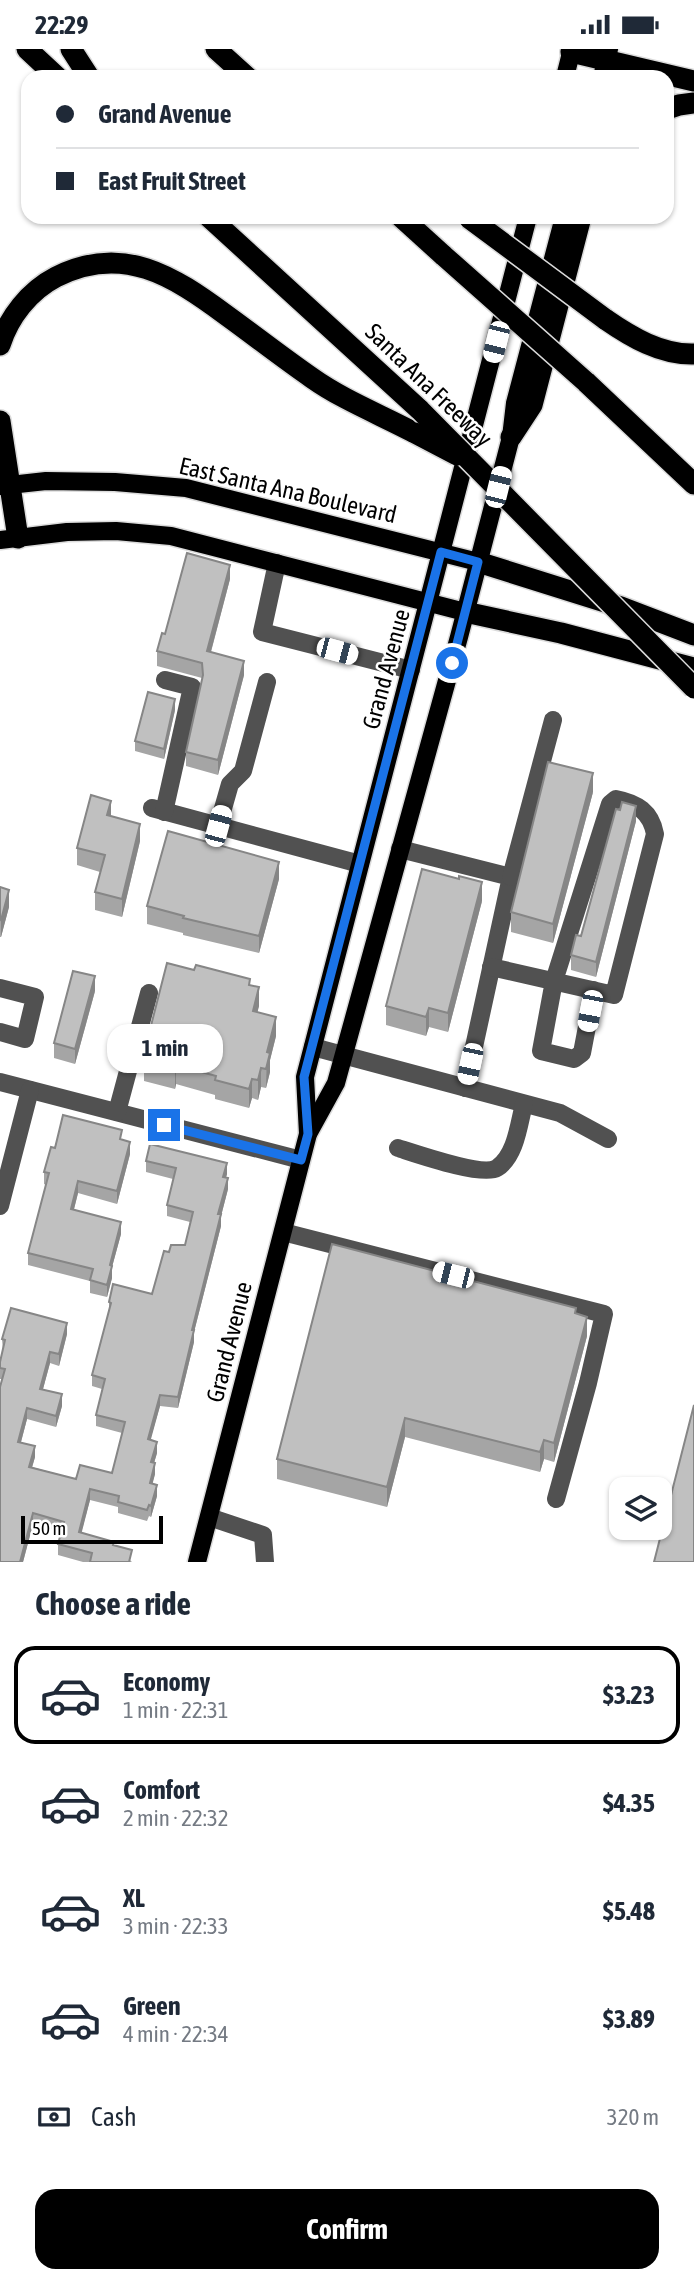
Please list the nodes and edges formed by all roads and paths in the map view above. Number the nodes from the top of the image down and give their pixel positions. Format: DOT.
graph roads {
  1 [pos="26,49"];
  2 [pos="71,49"];
  3 [pos="216,49"];
  4 [pos="572,51"];
  5 [pos="606,62"];
  6 [pos="49,70"];
  7 [pos="84,70"];
  8 [pos="239,70"];
  9 [pos="567,70"];
  10 [pos="643,70"];
  11 [pos="674,77"];
  12 [pos="694,81"];
  13 [pos="694,103"];
  14 [pos="674,107"];
  15 [pos="217,224"];
  16 [pos="409,224"];
  17 [pos="476,224"];
  18 [pos="526,224"];
  19 [pos="562,224"];
  20 [pos="579,224"];
  21 [pos="0,345"];
  22 [pos="694,354"];
  23 [pos="0,421"];
  24 [pos="510,437"];
  25 [pos="472,463"];
  26 [pos="694,484"];
  27 [pos="5,485"];
  28 [pos="9,539"];
  29 [pos="441,552"];
  30 [pos="478,562"];
  31 [pos="277,563"];
  32 [pos="428,603"];
  33 [pos="466,612"];
  34 [pos="694,635"];
  35 [pos="694,668"];
  36 [pos="411,670"];
  37 [pos="165,680"];
  38 [pos="267,682"];
  39 [pos="694,688"];
  40 [pos="553,720"];
  41 [pos="218,826"];
  42 [pos="400,849"];
  43 [pos="360,864"];
  44 [pos="511,877"];
  45 [pos="491,967"];
  46 [pos="554,981"];
  47 [pos="0,988"];
  48 [pos="594,991"];
  49 [pos="149,993"];
  50 [pos="0,1032"];
  51 [pos="313,1047"];
  52 [pos="344,1055"];
  53 [pos="0,1082"];
  54 [pos="465,1088"];
  55 [pos="30,1090"];
  56 [pos="524,1104"];
  57 [pos="117,1112"];
  58 [pos="308,1134"];
  59 [pos="608,1139"];
  60 [pos="398,1149"];
  61 [pos="301,1160"];
  62 [pos="0,1206"];
  63 [pos="283,1232"];
  64 [pos="556,1499"];
  65 [pos="209,1517"];
  66 [pos="197,1562"];
  67 [pos="265,1562"];
  1 -- 6 [label="highway"];
  2 -- 7 [label="highway"];
  3 -- 8 [label="highway"];
  4 -- 5 [label="highway"];
  4 -- 9 [label="main road"];
  5 -- 10 [label="highway"];
  11 -- 12 [label="highway"];
  13 -- 14 [label="highway"];
  15 -- 25 [label="highway, Santa Ana Freeway, bridge"];
  16 -- 26 [label="highway, bridge"];
  17 -- 22 [label="highway, bridge"];
  18 -- 29 [label="main road, Grand Avenue"];
  19 -- 24 [label="main road, Grand Avenue"];
  20 -- 24 [label="highway"];
  21 -- 25 [label="highway, bridge"];
  23 -- 27 [label="highway"];
  24 -- 30 [label="main road, Grand Avenue"];
  25 -- 39 [label="highway, Santa Ana Freeway, bridge"];
  27 -- 28 [label="highway"];
  27 -- 29 [label="main road, East Santa Ana Boulevard"];
  28 -- 31 [label="main road"];
  29 -- 30 [label="main road, East Santa Ana Boulevard"];
  29 -- 32 [label="main road, Grand Avenue"];
  30 -- 33 [label="main road, Grand Avenue"];
  30 -- 34 [label="highway"];
  31 -- 32 [label="main road"];
  31 -- 36 [label="street"];
  32 -- 33 [label="main road"];
  32 -- 36 [label="main road, Grand Avenue"];
  33 -- 35 [label="highway"];
  33 -- 42 [label="main road, Grand Avenue"];
  36 -- 43 [label="main road, Grand Avenue"];
  37 -- 41 [label="street"];
  38 -- 41 [label="street"];
  40 -- 44 [label="street"];
  41 -- 43 [label="street"];
  42 -- 44 [label="street"];
  42 -- 52 [label="main road, Grand Avenue"];
  43 -- 51 [label="main road, Grand Avenue"];
  44 -- 45 [label="street"];
  45 -- 46 [label="street"];
  45 -- 54 [label="street"];
  46 -- 48 [label="street"];
  46 -- 48 [label="street"];
  46 -- 48 [label="street"];
  47 -- 50 [label="street"];
  49 -- 57 [label="street"];
  51 -- 52 [label="street"];
  51 -- 58 [label="main road, Grand Avenue"];
  52 -- 54 [label="street"];
  52 -- 58 [label="main road, Grand Avenue"];
  53 -- 55 [label="street"];
  54 -- 56 [label="street"];
  55 -- 57 [label="street"];
  55 -- 62 [label="street"];
  56 -- 59 [label="street"];
  56 -- 60 [label="street"];
  57 -- 61 [label="street"];
  58 -- 61 [label="main road, Grand Avenue"];
  61 -- 63 [label="main road, Grand Avenue"];
  63 -- 64 [label="street"];
  63 -- 65 [label="main road, Grand Avenue"];
  65 -- 66 [label="main road, Grand Avenue"];
  65 -- 67 [label="street"];
}
